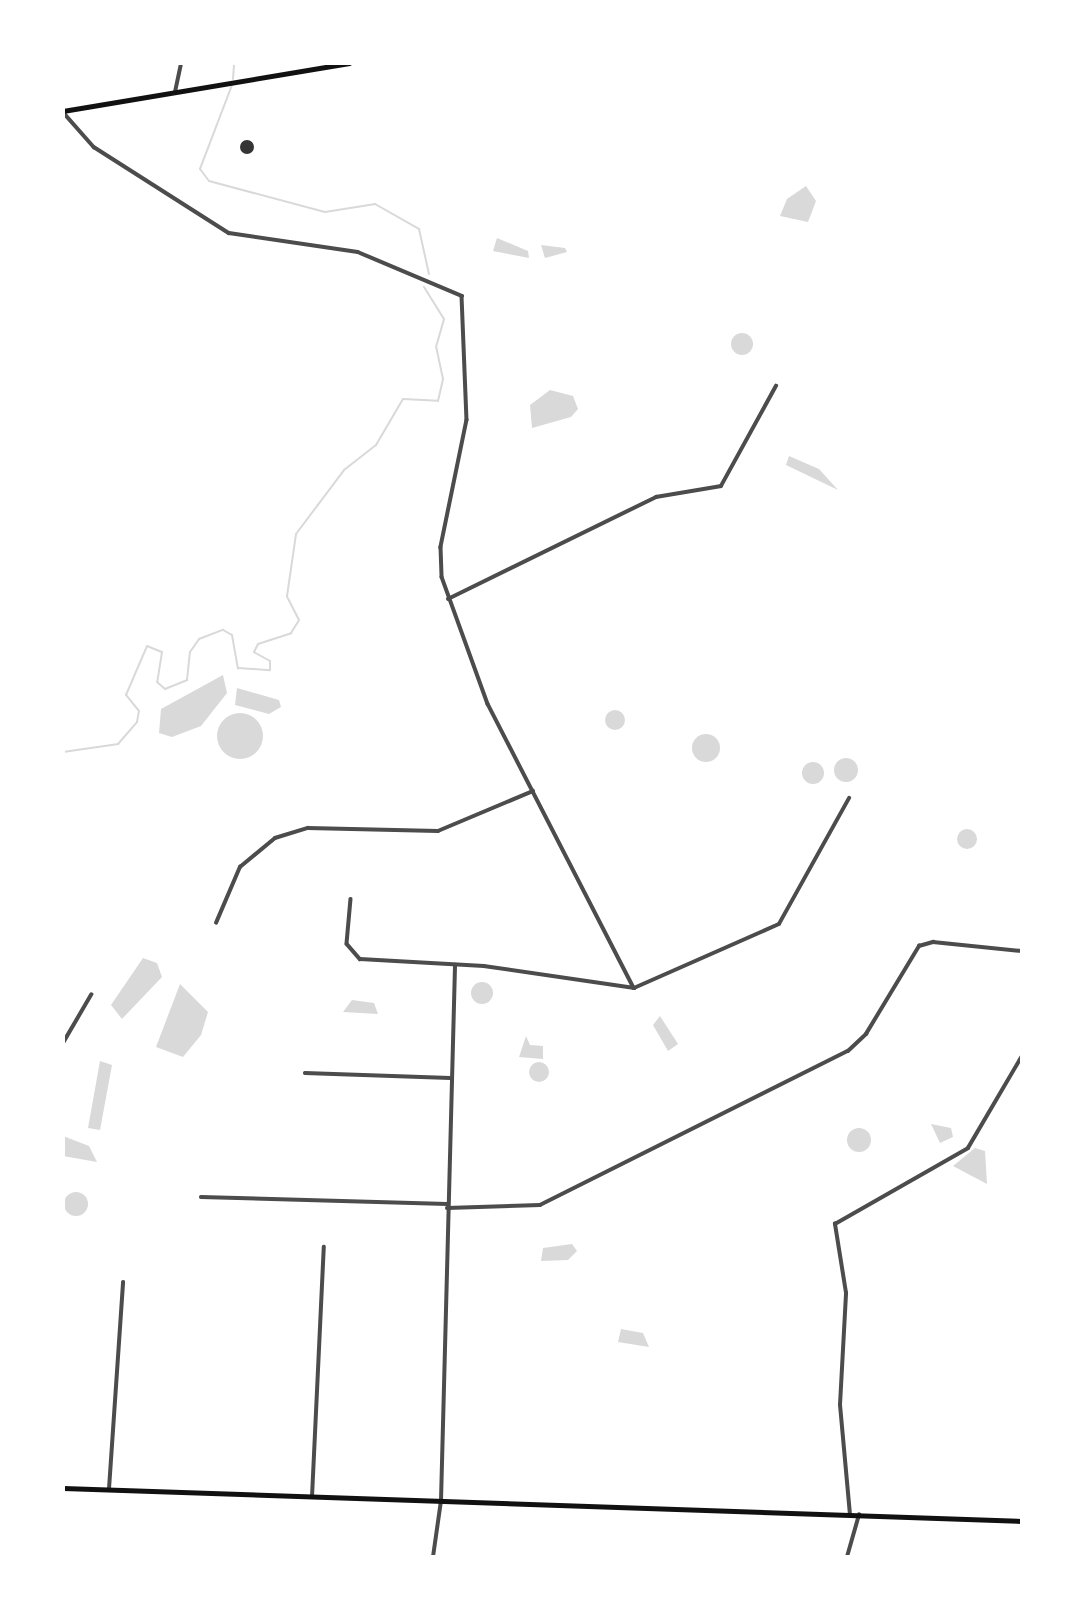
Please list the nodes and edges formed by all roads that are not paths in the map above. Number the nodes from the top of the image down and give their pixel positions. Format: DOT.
graph roads {
  1 [pos="181,63"];
  2 [pos="349,63"];
  3 [pos="175,92"];
  4 [pos="63,111"];
  5 [pos="776,386"];
  6 [pos="448,598"];
  7 [pos="533,792"];
  8 [pos="849,798"];
  9 [pos="351,898"];
  10 [pos="216,923"];
  11 [pos="1022,951"];
  12 [pos="456,965"];
  13 [pos="634,988"];
  14 [pos="91,995"];
  15 [pos="63,1043"];
  16 [pos="1022,1056"];
  17 [pos="305,1073"];
  18 [pos="450,1079"];
  19 [pos="201,1197"];
  20 [pos="447,1206"];
  21 [pos="324,1247"];
  22 [pos="123,1282"];
  23 [pos="63,1488"];
  24 [pos="108,1489"];
  25 [pos="312,1497"];
  26 [pos="441,1501"];
  27 [pos="850,1515"];
  28 [pos="859,1515"];
  29 [pos="1022,1521"];
  30 [pos="433,1557"];
  31 [pos="847,1557"];
  1 -- 3 [label="street"];
  2 -- 3 [label="main road"];
  3 -- 4 [label="main road"];
  4 -- 6 [label="street"];
  5 -- 6 [label="street"];
  6 -- 7 [label="street"];
  7 -- 10 [label="street"];
  7 -- 13 [label="street"];
  8 -- 13 [label="street"];
  9 -- 12 [label="street"];
  11 -- 20 [label="street"];
  12 -- 13 [label="street"];
  12 -- 18 [label="street"];
  14 -- 15 [label="street"];
  16 -- 27 [label="street"];
  17 -- 18 [label="street"];
  18 -- 20 [label="street"];
  19 -- 20 [label="street"];
  20 -- 26 [label="street"];
  21 -- 25 [label="street"];
  22 -- 24 [label="street"];
  23 -- 24 [label="highway"];
  24 -- 25 [label="highway"];
  25 -- 26 [label="highway"];
  26 -- 27 [label="highway"];
  26 -- 30 [label="street"];
  27 -- 28 [label="highway"];
  28 -- 29 [label="highway"];
  28 -- 31 [label="street"];
}
